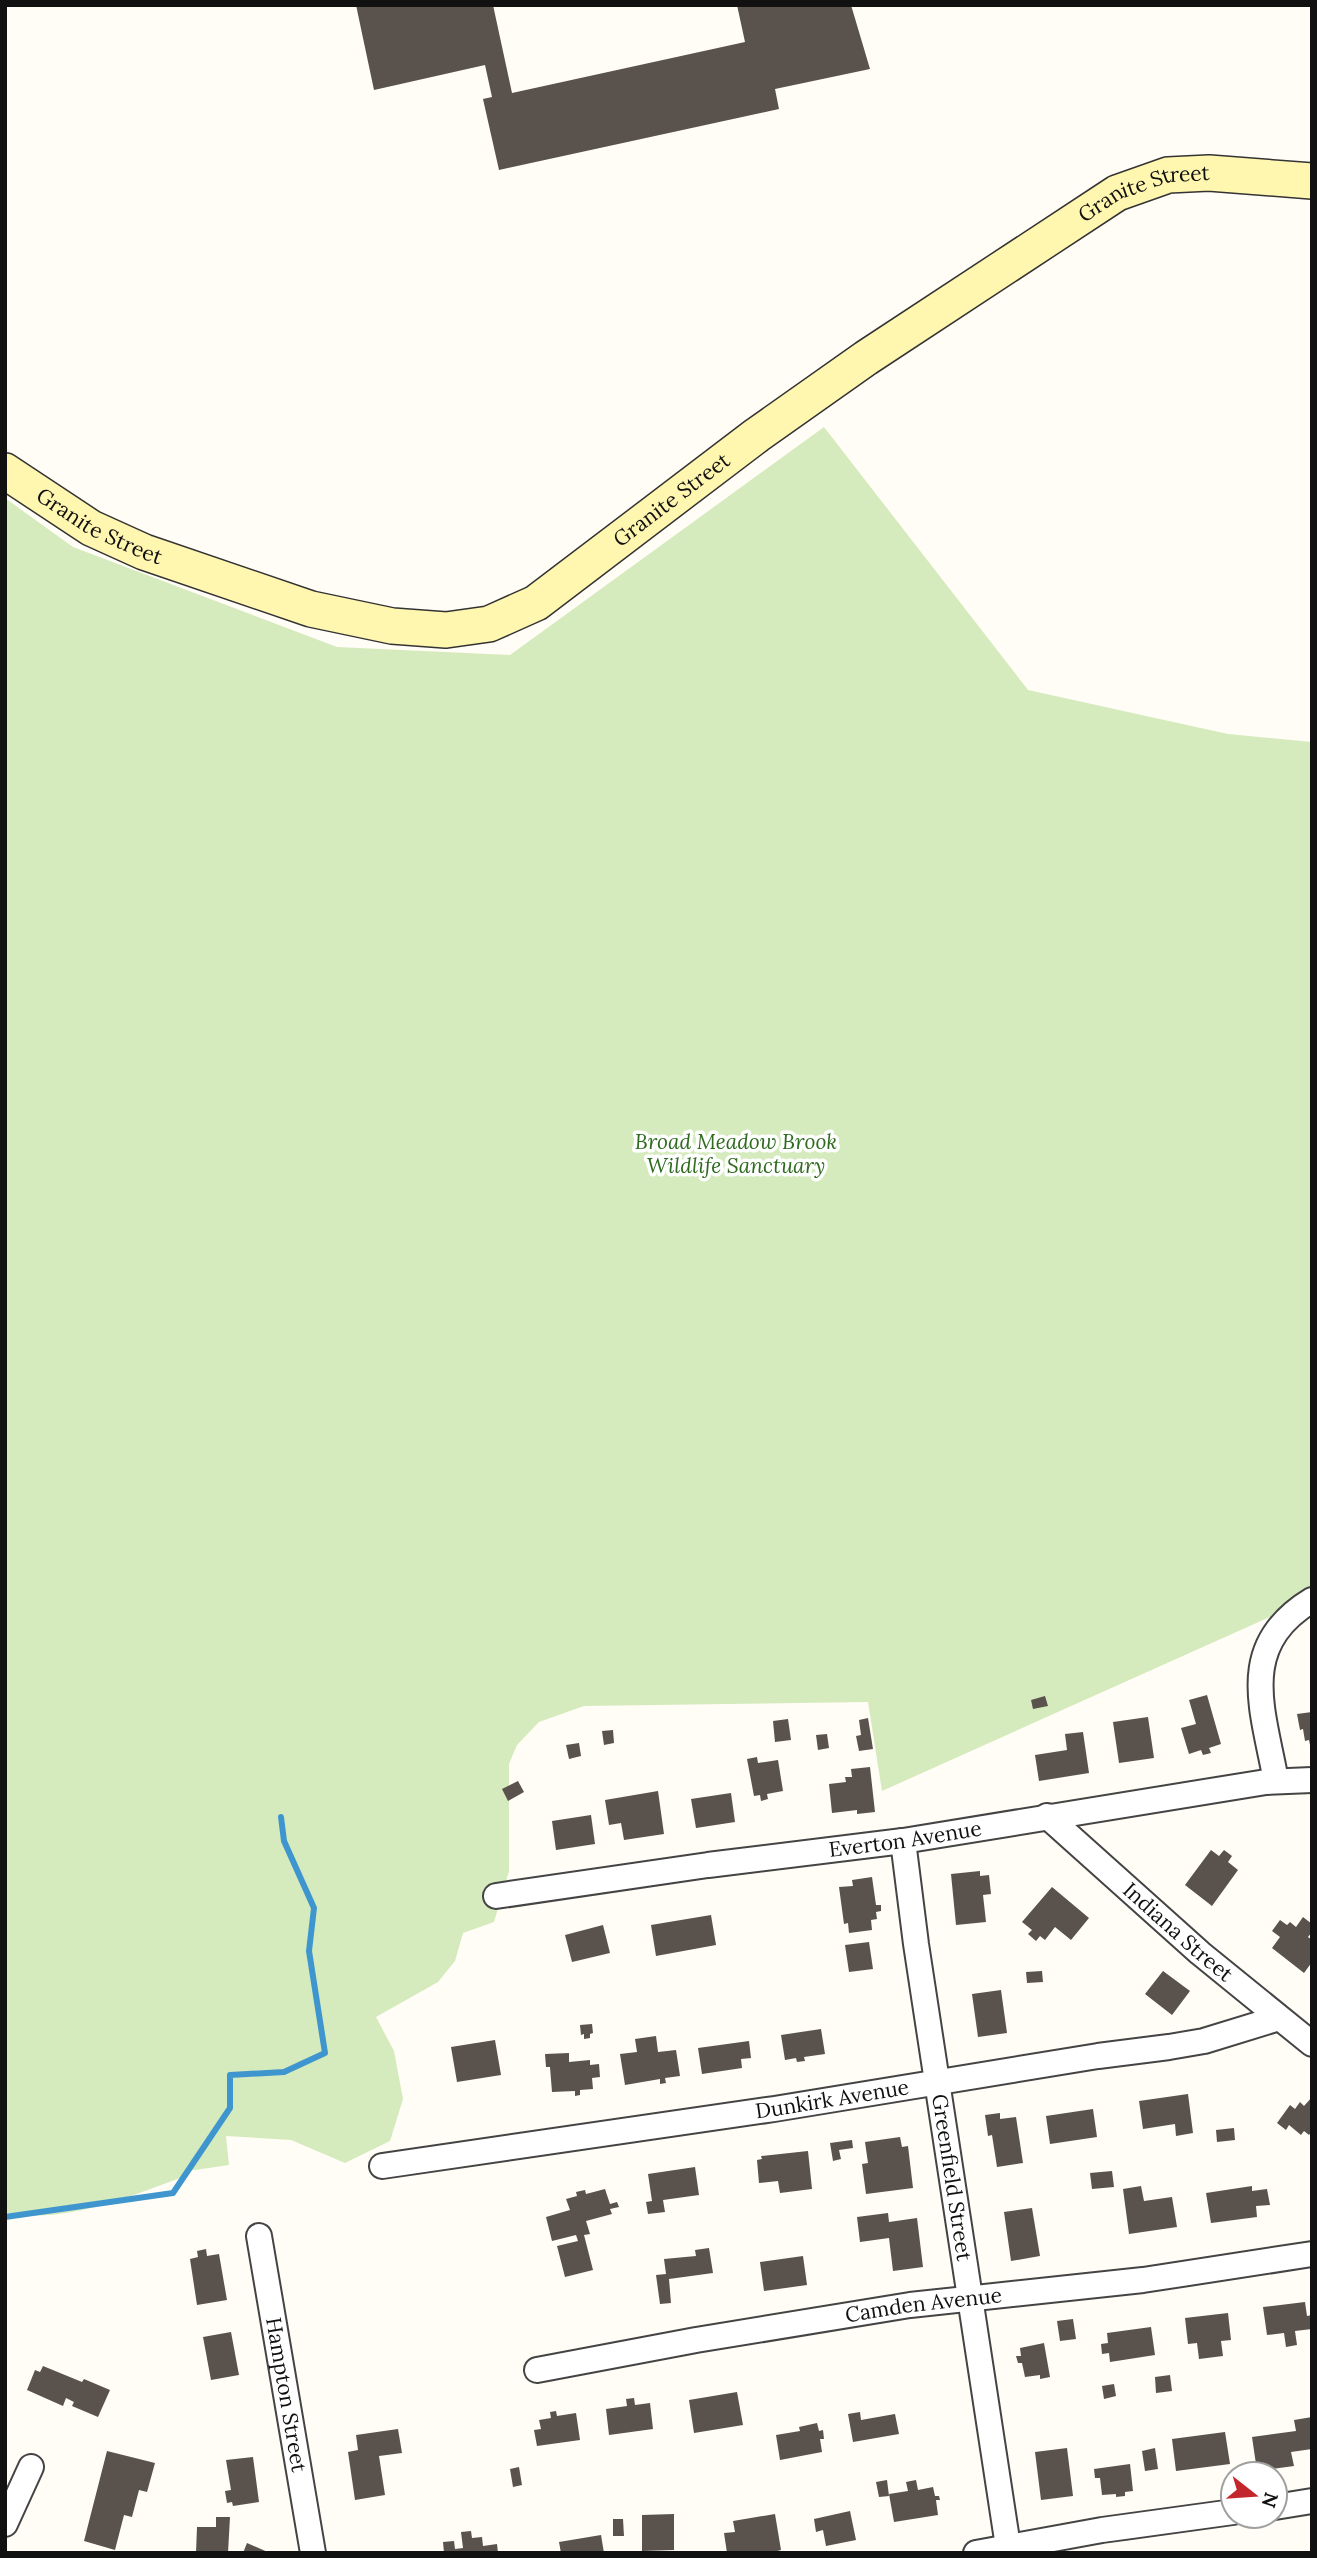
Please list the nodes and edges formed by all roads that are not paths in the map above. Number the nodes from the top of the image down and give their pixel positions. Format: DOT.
graph roads {
  1 [pos="1312,181"];
  2 [pos="5,471"];
  3 [pos="1312,1600"];
  4 [pos="1312,1780"];
  5 [pos="1276,1781"];
  6 [pos="1046,1816"];
  7 [pos="903,1841"];
  8 [pos="496,1896"];
  9 [pos="1279,2018"];
  10 [pos="1312,2044"];
  11 [pos="938,2083"];
  12 [pos="382,2166"];
  13 [pos="259,2236"];
  14 [pos="1312,2254"];
  15 [pos="969,2297"];
  16 [pos="537,2371"];
  17 [pos="31,2467"];
  18 [pos="1312,2501"];
  19 [pos="1289,2505"];
  20 [pos="1219,2514"];
  21 [pos="5,2524"];
  22 [pos="1008,2550"];
  23 [pos="313,2553"];
  24 [pos="976,2553"];
  1 -- 2 [label="street, Granite Street"];
  3 -- 5 [label="street"];
  4 -- 5 [label="street, Everton Avenue"];
  5 -- 6 [label="street, Everton Avenue"];
  6 -- 7 [label="street, Everton Avenue"];
  6 -- 9 [label="street, Indiana Street"];
  7 -- 8 [label="street, Everton Avenue"];
  7 -- 11 [label="street, Greenfield Street"];
  9 -- 10 [label="street, Indiana Street"];
  9 -- 11 [label="street, Dunkirk Avenue"];
  11 -- 12 [label="street, Dunkirk Avenue"];
  11 -- 15 [label="street, Greenfield Street"];
  13 -- 23 [label="street, Hampton Street"];
  14 -- 15 [label="street, Camden Avenue"];
  15 -- 16 [label="street, Camden Avenue"];
  15 -- 22 [label="street, Greenfield Street"];
  17 -- 21 [label="street"];
  18 -- 19 [label="street"];
  20 -- 22 [label="street"];
  22 -- 24 [label="street"];
}
